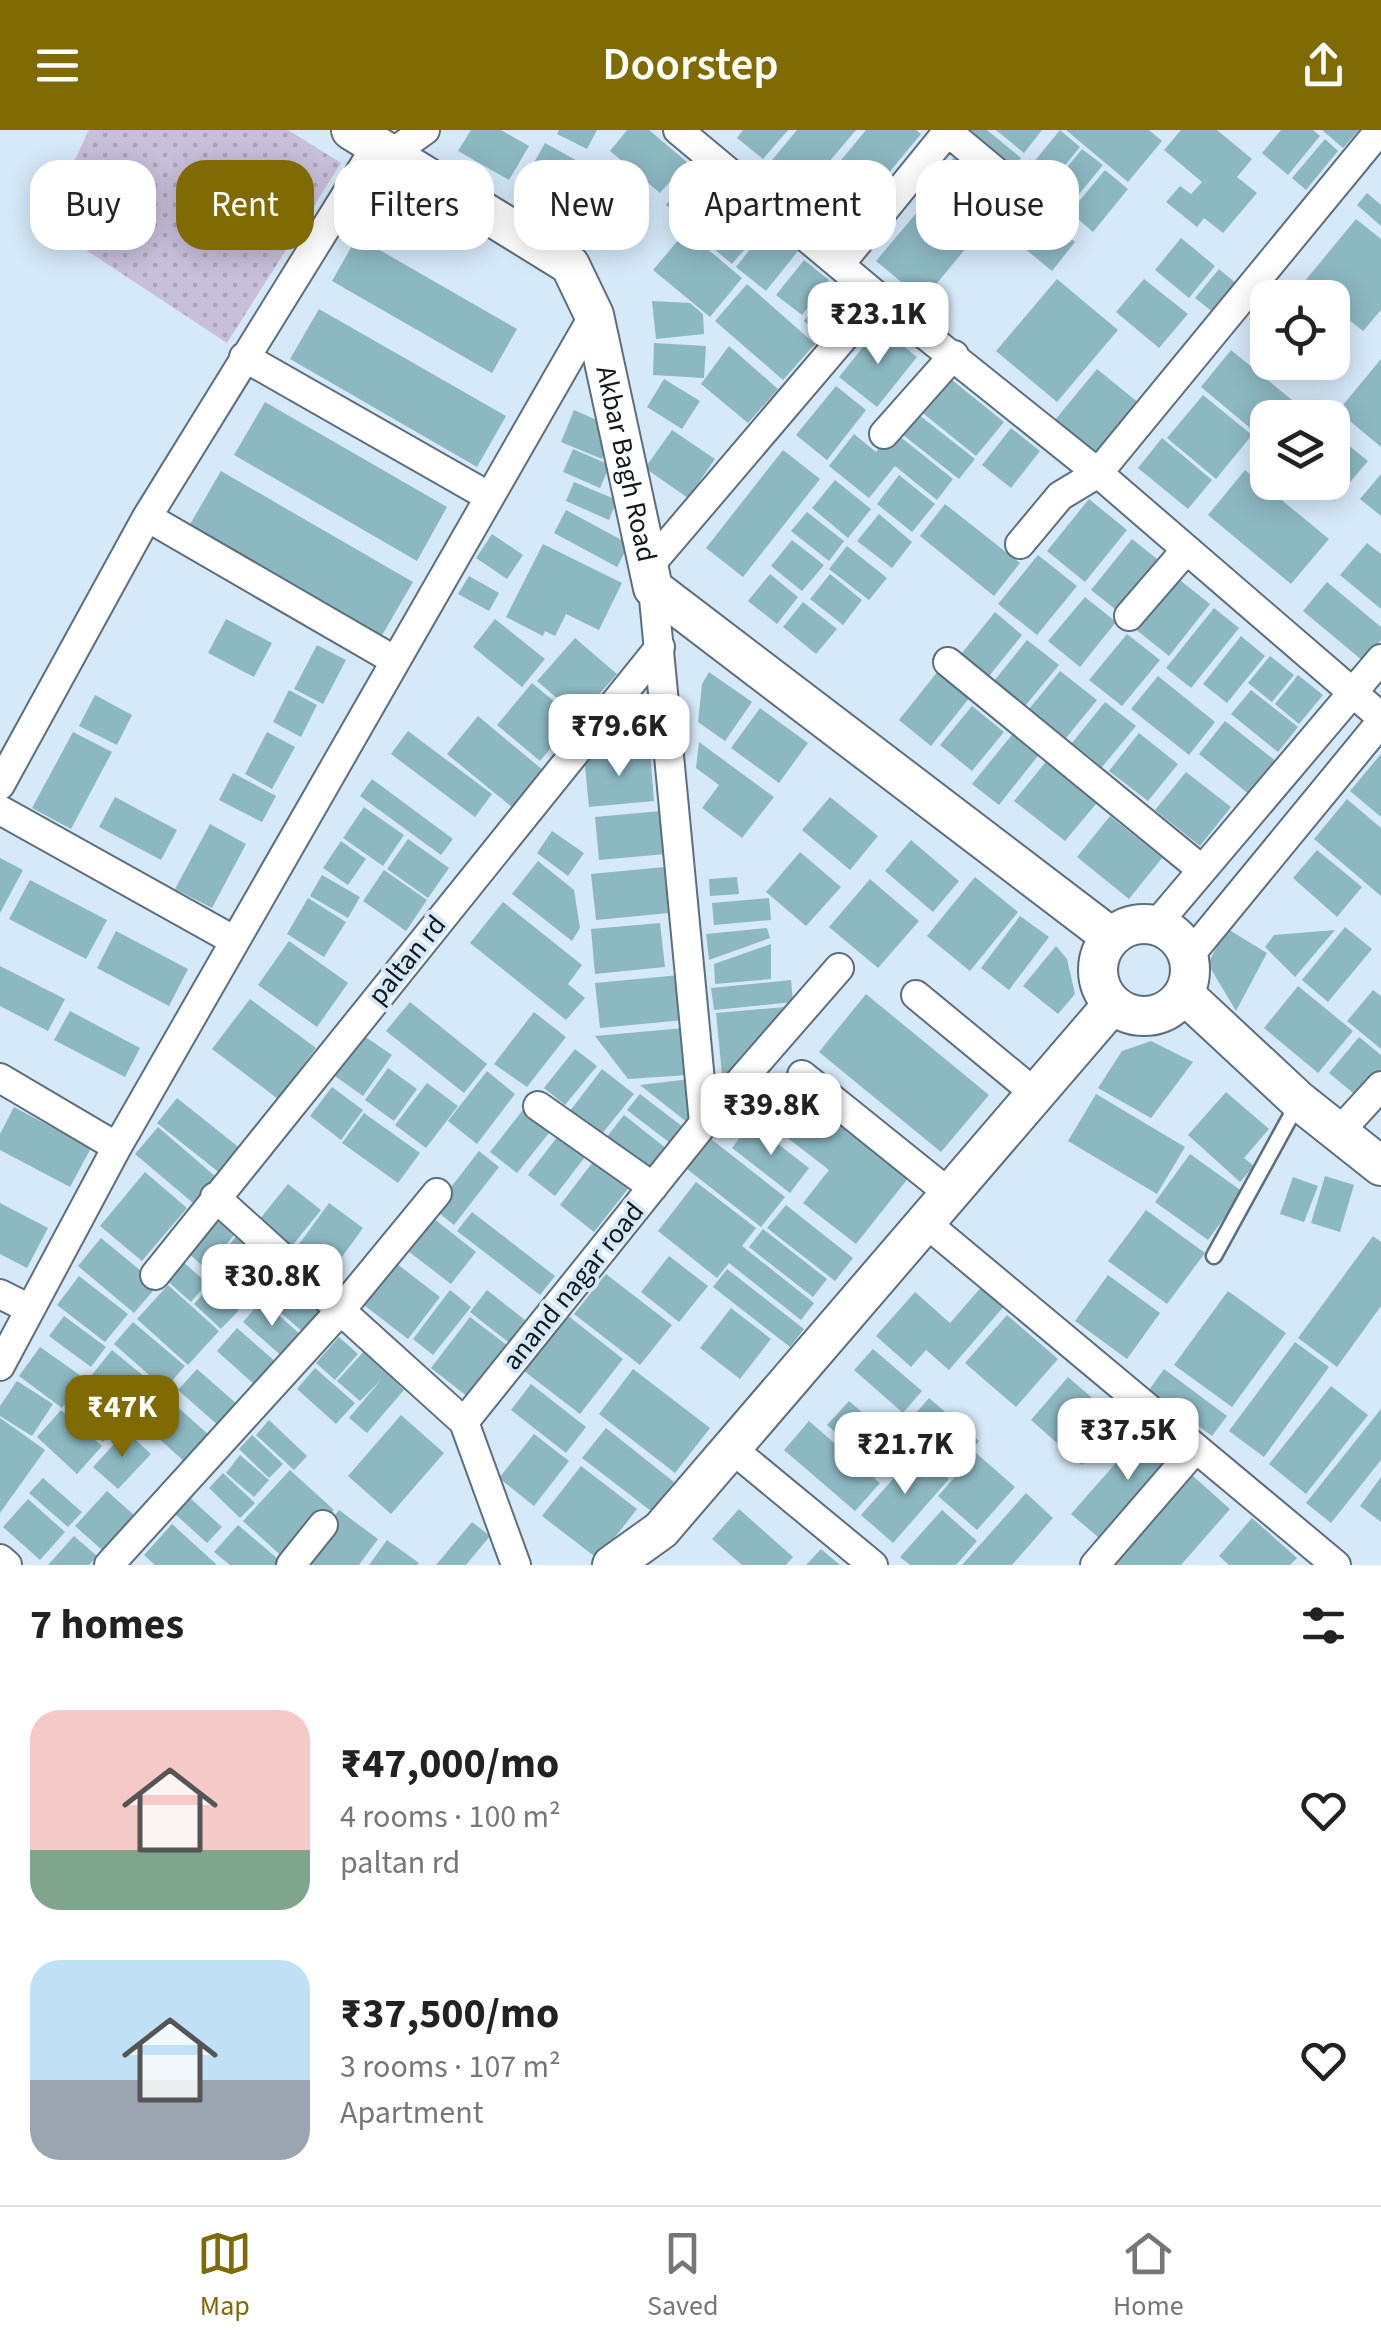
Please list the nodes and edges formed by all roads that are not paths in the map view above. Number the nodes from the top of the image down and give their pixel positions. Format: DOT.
graph roads {
  1 [pos="425,130"];
  2 [pos="678,130"];
  3 [pos="1380,130"];
  4 [pos="948,131"];
  5 [pos="373,143"];
  6 [pos="982,160"];
  7 [pos="840,264"];
  8 [pos="878,297"];
  9 [pos="594,315"];
  10 [pos="954,355"];
  11 [pos="244,357"];
  12 [pos="884,434"];
  13 [pos="1098,472"];
  14 [pos="488,496"];
  15 [pos="147,517"];
  16 [pos="1020,544"];
  17 [pos="1186,550"];
  18 [pos="651,577"];
  19 [pos="1129,616"];
  20 [pos="660,647"];
  21 [pos="1381,659"];
  22 [pos="394,660"];
  23 [pos="948,662"];
  24 [pos="1352,692"];
  25 [pos="1381,720"];
  26 [pos="0,785"];
  27 [pos="0,810"];
  28 [pos="1201,869"];
  29 [pos="1155,926"];
  30 [pos="1111,937"];
  31 [pos="235,941"];
  32 [pos="1188,957"];
  33 [pos="839,968"];
  34 [pos="1184,994"];
  35 [pos="916,995"];
  36 [pos="1112,1005"];
  37 [pos="802,1075"];
  38 [pos="0,1078"];
  39 [pos="1381,1086"];
  40 [pos="1036,1094"];
  41 [pos="1300,1101"];
  42 [pos="538,1106"];
  43 [pos="704,1124"];
  44 [pos="1340,1132"];
  45 [pos="117,1146"];
  46 [pos="1381,1166"];
  47 [pos="653,1187"];
  48 [pos="437,1193"];
  49 [pos="950,1194"];
  50 [pos="215,1197"];
  51 [pos="926,1224"];
  52 [pos="1214,1256"];
  53 [pos="155,1275"];
  54 [pos="0,1294"];
  55 [pos="30,1310"];
  56 [pos="339,1312"];
  57 [pos="0,1366"];
  58 [pos="464,1422"];
  59 [pos="731,1448"];
  60 [pos="1196,1448"];
  61 [pos="322,1525"];
  62 [pos="0,1559"];
  63 [pos="8,1565"];
  64 [pos="109,1565"];
  65 [pos="291,1565"];
  66 [pos="516,1565"];
  67 [pos="612,1565"];
  68 [pos="872,1565"];
  69 [pos="1095,1565"];
  70 [pos="1336,1565"];
  1 -- 5 [label="street"];
  2 -- 7 [label="street"];
  3 -- 13 [label="street"];
  4 -- 6 [label="street"];
  4 -- 7 [label="street"];
  5 -- 9 [label="street, Akbar Bagh Road"];
  5 -- 11 [label="street"];
  7 -- 8 [label="street"];
  8 -- 10 [label="street"];
  8 -- 18 [label="street"];
  9 -- 14 [label="street"];
  9 -- 18 [label="street, Akbar Bagh Road"];
  10 -- 12 [label="street"];
  10 -- 13 [label="street"];
  11 -- 14 [label="street"];
  11 -- 15 [label="street"];
  13 -- 16 [label="street"];
  13 -- 17 [label="street"];
  14 -- 22 [label="street"];
  15 -- 22 [label="street"];
  15 -- 26 [label="street"];
  17 -- 19 [label="street"];
  17 -- 24 [label="street"];
  18 -- 20 [label="street"];
  18 -- 30 [label="street, Akbar Bagh Road"];
  20 -- 43 [label="street"];
  20 -- 50 [label="street, paltan rd"];
  21 -- 24 [label="street"];
  22 -- 31 [label="street"];
  23 -- 28 [label="street"];
  24 -- 25 [label="street"];
  24 -- 28 [label="street"];
  25 -- 32 [label="street"];
  27 -- 31 [label="street"];
  28 -- 29 [label="street"];
  29 -- 30 [label="street"];
  29 -- 32 [label="street"];
  30 -- 36 [label="street"];
  31 -- 45 [label="street"];
  32 -- 34 [label="street"];
  33 -- 43 [label="street, anand nagar road"];
  34 -- 36 [label="street"];
  34 -- 41 [label="street"];
  35 -- 40 [label="street"];
  36 -- 40 [label="street"];
  37 -- 49 [label="street"];
  38 -- 45 [label="street"];
  39 -- 44 [label="street"];
  40 -- 49 [label="street"];
  41 -- 44 [label="street"];
  41 -- 52 [label="lane"];
  42 -- 47 [label="street"];
  43 -- 47 [label="street, anand nagar road"];
  44 -- 46 [label="street"];
  45 -- 55 [label="street"];
  47 -- 58 [label="street, anand nagar road"];
  48 -- 56 [label="street"];
  49 -- 51 [label="street"];
  50 -- 53 [label="street, paltan rd"];
  50 -- 56 [label="street"];
  51 -- 59 [label="street"];
  51 -- 60 [label="street"];
  54 -- 55 [label="street"];
  55 -- 57 [label="street"];
  56 -- 58 [label="street"];
  56 -- 64 [label="street"];
  58 -- 66 [label="street"];
  59 -- 67 [label="street"];
  59 -- 68 [label="street"];
  60 -- 69 [label="street"];
  60 -- 70 [label="street"];
  61 -- 65 [label="street"];
  62 -- 63 [label="street"];
}
